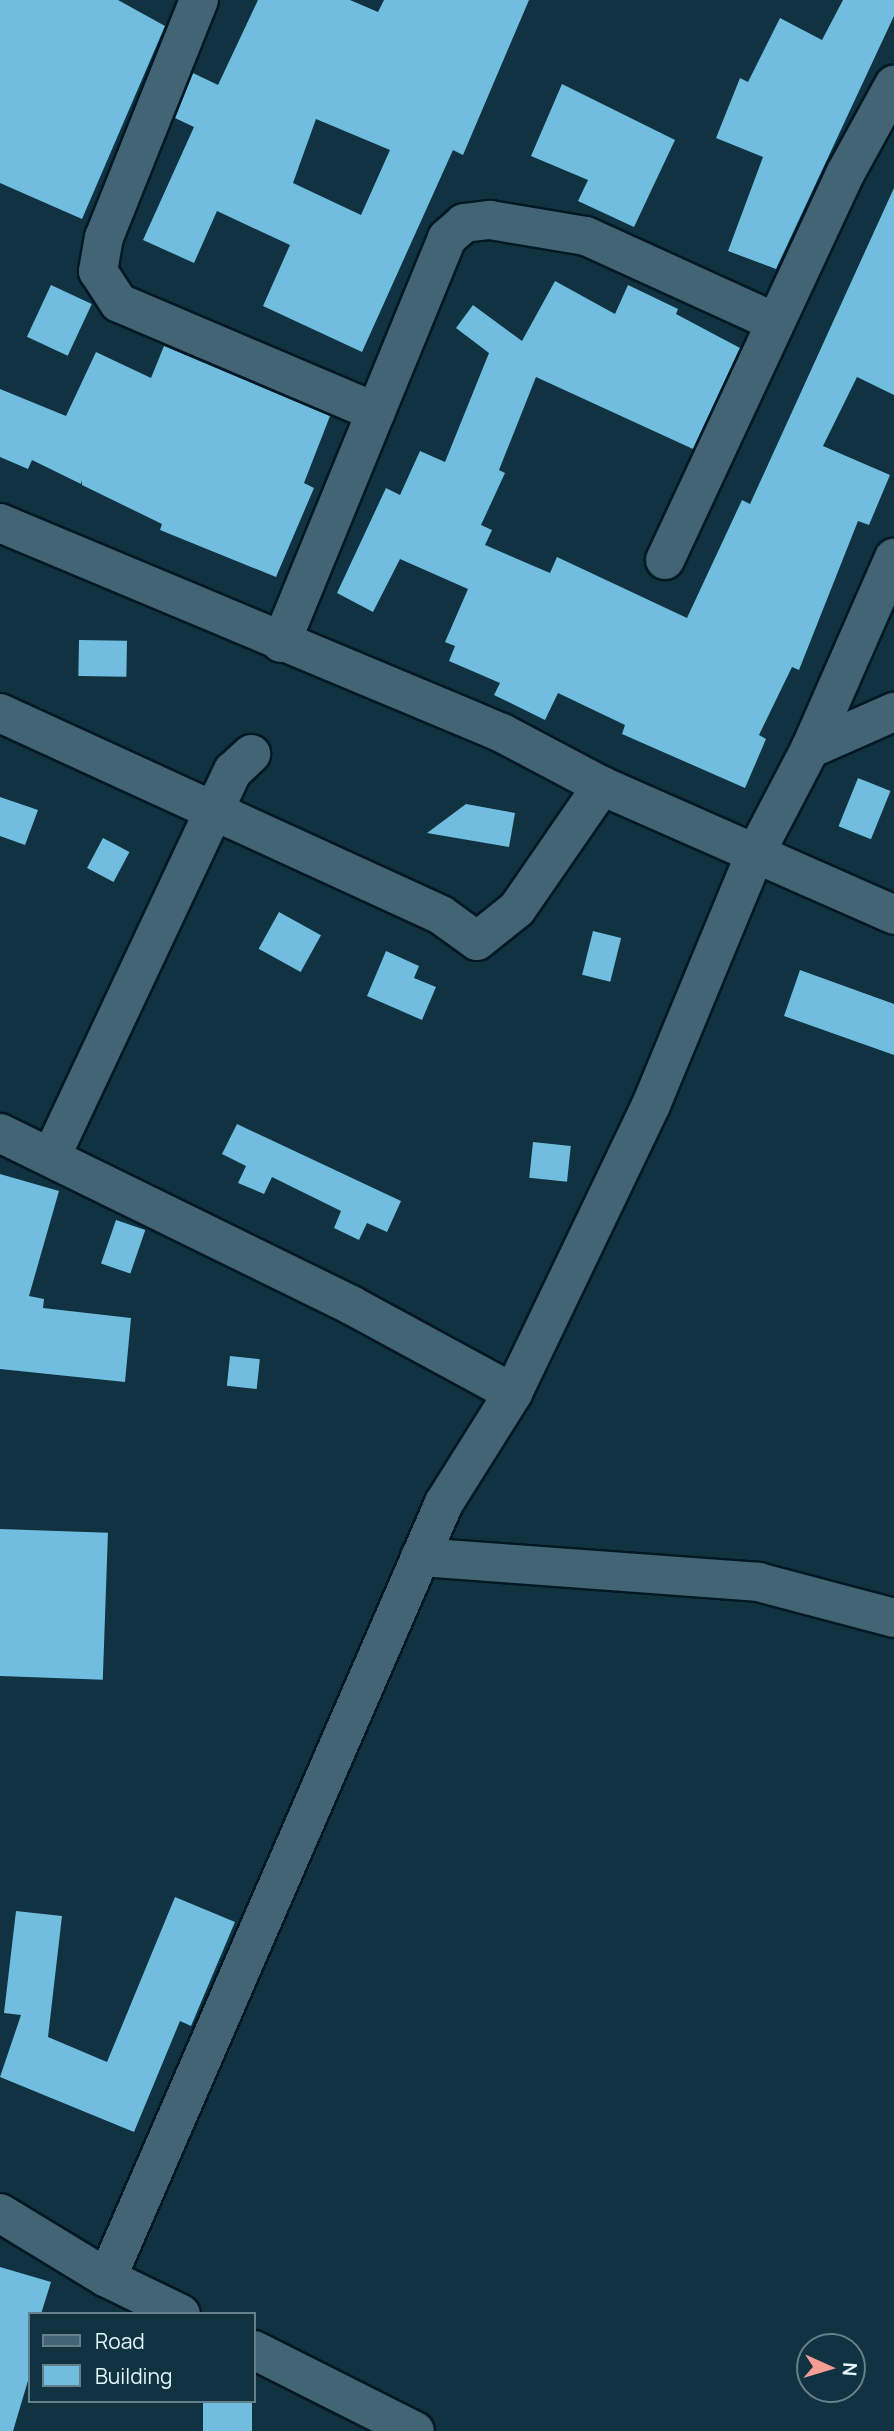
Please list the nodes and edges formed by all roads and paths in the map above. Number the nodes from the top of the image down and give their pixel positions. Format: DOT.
graph roads {
  1 [pos="199,0"];
  2 [pos="894,85"];
  3 [pos="775,322"];
  4 [pos="376,412"];
  5 [pos="0,523"];
  6 [pos="894,558"];
  7 [pos="665,560"];
  8 [pos="281,643"];
  9 [pos="894,712"];
  10 [pos="0,713"];
  11 [pos="810,749"];
  12 [pos="251,754"];
  13 [pos="601,786"];
  14 [pos="215,815"];
  15 [pos="754,856"];
  16 [pos="894,915"];
  17 [pos="0,1133"];
  18 [pos="51,1157"];
  19 [pos="513,1393"];
  20 [pos="420,1556"];
  21 [pos="894,1618"];
  22 [pos="0,2213"];
  23 [pos="107,2278"];
  24 [pos="177,2312"];
  25 [pos="256,2351"];
  26 [pos="415,2431"];
  1 -- 4 [label="street"];
  2 -- 3 [label="street"];
  3 -- 4 [label="street"];
  3 -- 7 [label="street"];
  4 -- 8 [label="street"];
  5 -- 8 [label="street"];
  6 -- 11 [label="street"];
  8 -- 13 [label="street"];
  9 -- 11 [label="street"];
  10 -- 14 [label="street"];
  11 -- 15 [label="street"];
  12 -- 14 [label="street"];
  13 -- 14 [label="street"];
  13 -- 15 [label="street"];
  14 -- 18 [label="street"];
  15 -- 16 [label="street"];
  15 -- 19 [label="street"];
  17 -- 18 [label="street"];
  18 -- 19 [label="street"];
  19 -- 20 [label="street"];
  20 -- 21 [label="street"];
  20 -- 23 [label="street"];
  22 -- 23 [label="street"];
  23 -- 24 [label="street"];
  25 -- 26 [label="street"];
}
